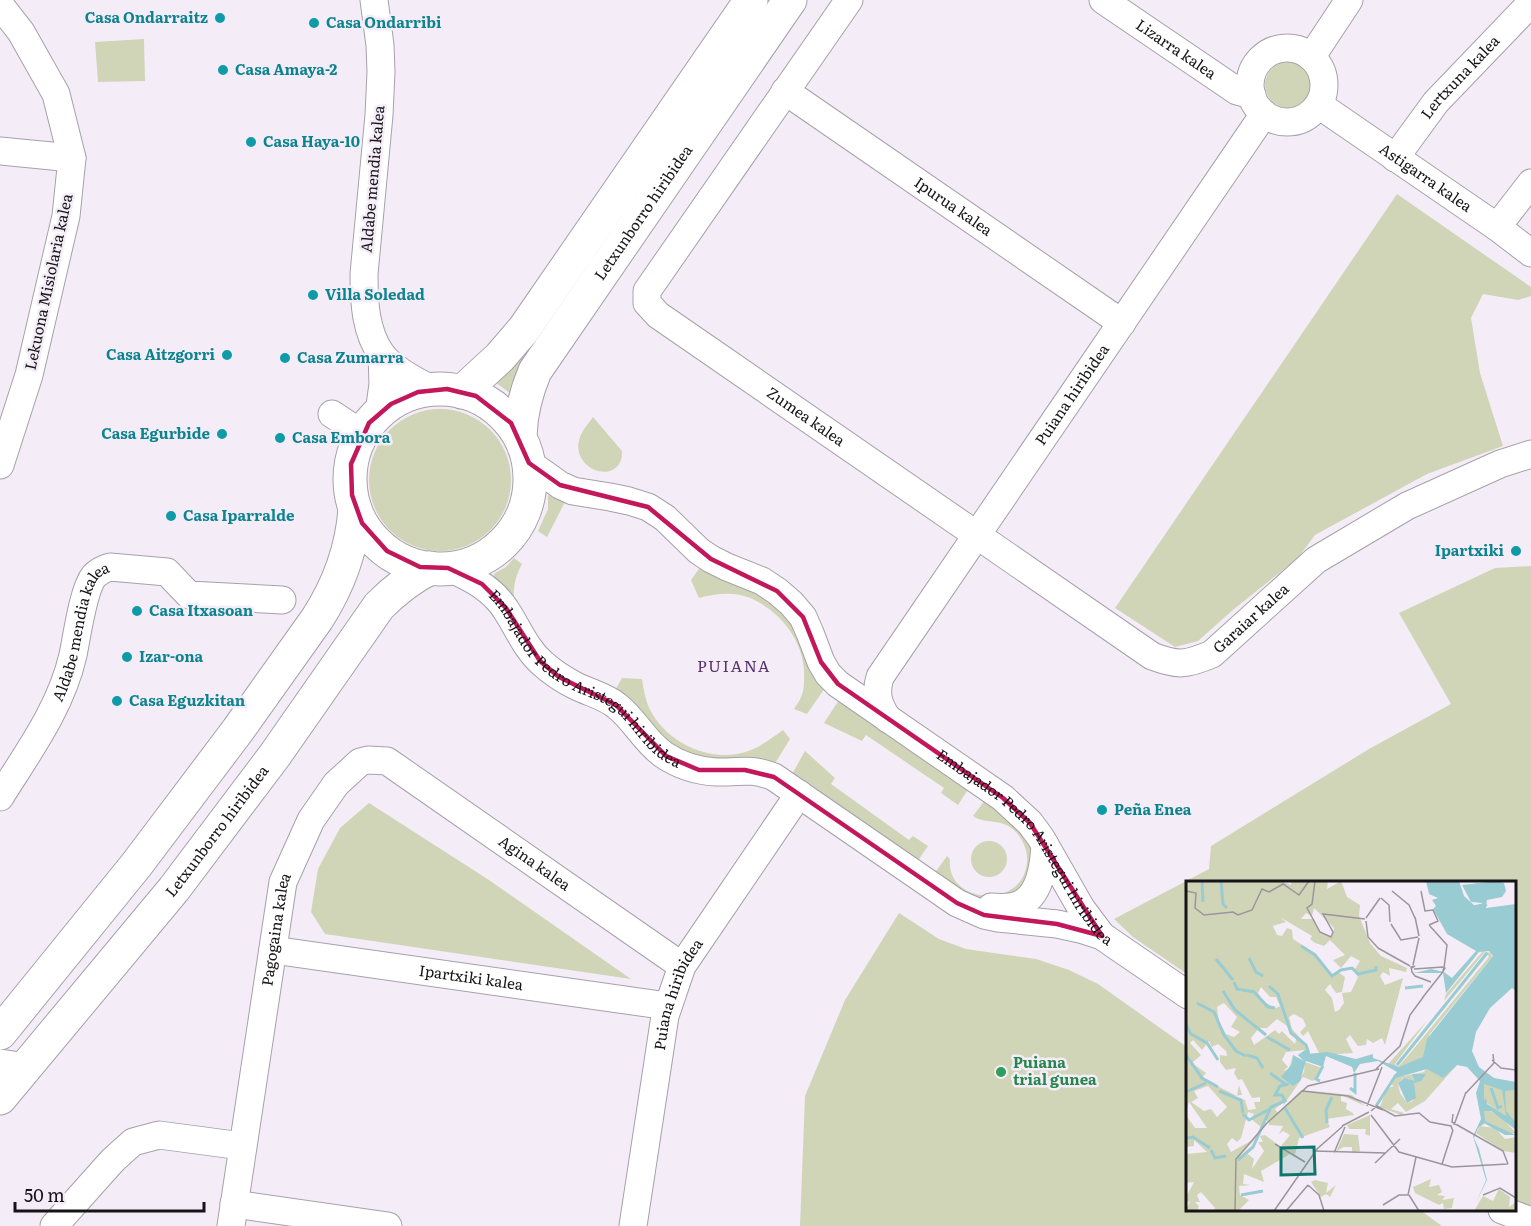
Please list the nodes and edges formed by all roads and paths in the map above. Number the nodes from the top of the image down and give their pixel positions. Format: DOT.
graph roads {
  1 [pos="374,0"];
  2 [pos="751,0"];
  3 [pos="790,0"];
  4 [pos="849,0"];
  5 [pos="1103,0"];
  6 [pos="1349,0"];
  7 [pos="1531,3"];
  8 [pos="0,5"];
  9 [pos="1312,56"];
  10 [pos="785,91"];
  11 [pos="1258,105"];
  12 [pos="1319,105"];
  13 [pos="0,151"];
  14 [pos="72,158"];
  15 [pos="1395,158"];
  16 [pos="1531,183"];
  17 [pos="1497,227"];
  18 [pos="1531,253"];
  19 [pos="1122,323"];
  20 [pos="382,355"];
  21 [pos="447,391"];
  22 [pos="332,414"];
  23 [pos="370,424"];
  24 [pos="524,449"];
  25 [pos="1531,454"];
  26 [pos="0,465"];
  27 [pos="356,509"];
  28 [pos="977,535"];
  29 [pos="439,568"];
  30 [pos="282,600"];
  31 [pos="880,677"];
  32 [pos="838,684"];
  33 [pos="888,719"];
  34 [pos="387,761"];
  35 [pos="798,794"];
  36 [pos="0,797"];
  37 [pos="1045,845"];
  38 [pos="957,903"];
  39 [pos="1102,936"];
  40 [pos="273,950"];
  41 [pos="682,966"];
  42 [pos="1186,994"];
  43 [pos="668,1006"];
  44 [pos="0,1033"];
  45 [pos="13,1065"];
  46 [pos="0,1098"];
  47 [pos="242,1146"];
  48 [pos="1493,1211"];
  49 [pos="1507,1211"];
  50 [pos="232,1215"];
  51 [pos="1531,1221"];
  52 [pos="54,1226"];
  53 [pos="388,1226"];
  54 [pos="633,1226"];
  55 [pos="1512,1226"];
  1 -- 20 [label="street, Aldabe mendia kalea"];
  2 -- 21 [label="main road"];
  3 -- 24 [label="main road, Letxunborro hiribidea"];
  4 -- 10 [label="street"];
  5 -- 11 [label="street, Lizarra kalea"];
  6 -- 9 [label="street"];
  7 -- 15 [label="street, Lertxuna kalea"];
  8 -- 14 [label="street, Lekuona Misiolaria kalea"];
  9 -- 11 [label="street"];
  9 -- 12 [label="street"];
  10 -- 19 [label="street, Ipurua kalea"];
  10 -- 28 [label="street, Zumea kalea"];
  11 -- 12 [label="street"];
  11 -- 19 [label="street, Puiana hiribidea"];
  12 -- 15 [label="street, Astigarra kalea"];
  13 -- 14 [label="street"];
  14 -- 26 [label="street, Lekuona Misiolaria kalea"];
  15 -- 17 [label="street, Astigarra kalea"];
  16 -- 17 [label="street"];
  17 -- 18 [label="street, Astigarra kalea"];
  19 -- 28 [label="street, Puiana hiribidea"];
  20 -- 21 [label="street, Aldabe mendia kalea"];
  20 -- 23 [label="street, Aldabe mendia kalea"];
  21 -- 23 [label="main road"];
  21 -- 24 [label="main road"];
  22 -- 23 [label="street"];
  23 -- 27 [label="main road"];
  24 -- 29 [label="main road"];
  24 -- 32 [label="street, Embajador Pedro Aristegui hiribidea"];
  25 -- 28 [label="street, Garaiar kalea"];
  27 -- 29 [label="main road"];
  27 -- 44 [label="main road"];
  28 -- 31 [label="street, Puiana hiribidea"];
  29 -- 35 [label="street, Embajador Pedro Aristegui hiribidea"];
  29 -- 45 [label="main road, Letxunborro hiribidea"];
  30 -- 36 [label="street, Aldabe mendia kalea"];
  31 -- 32 [label="street"];
  31 -- 33 [label="street"];
  32 -- 33 [label="street, Embajador Pedro Aristegui hiribidea"];
  33 -- 37 [label="street, Embajador Pedro Aristegui hiribidea"];
  34 -- 40 [label="street, Pagogaina kalea"];
  34 -- 41 [label="street, Agina kalea"];
  35 -- 38 [label="street, Embajador Pedro Aristegui hiribidea"];
  35 -- 41 [label="street, Puiana hiribidea"];
  37 -- 38 [label="street"];
  37 -- 39 [label="street, Embajador Pedro Aristegui hiribidea"];
  38 -- 39 [label="street, Embajador Pedro Aristegui hiribidea"];
  39 -- 42 [label="street"];
  40 -- 43 [label="street, Ipartxiki kalea"];
  40 -- 47 [label="street, Pagogaina kalea"];
  41 -- 43 [label="street, Puiana hiribidea"];
  43 -- 54 [label="street, Puiana hiribidea"];
  45 -- 46 [label="main road, Letxunborro hiribidea"];
  47 -- 50 [label="street, Pagogaina kalea"];
  47 -- 52 [label="street"];
  48 -- 55 [label="street"];
  49 -- 51 [label="street"];
  50 -- 53 [label="street"];
}
